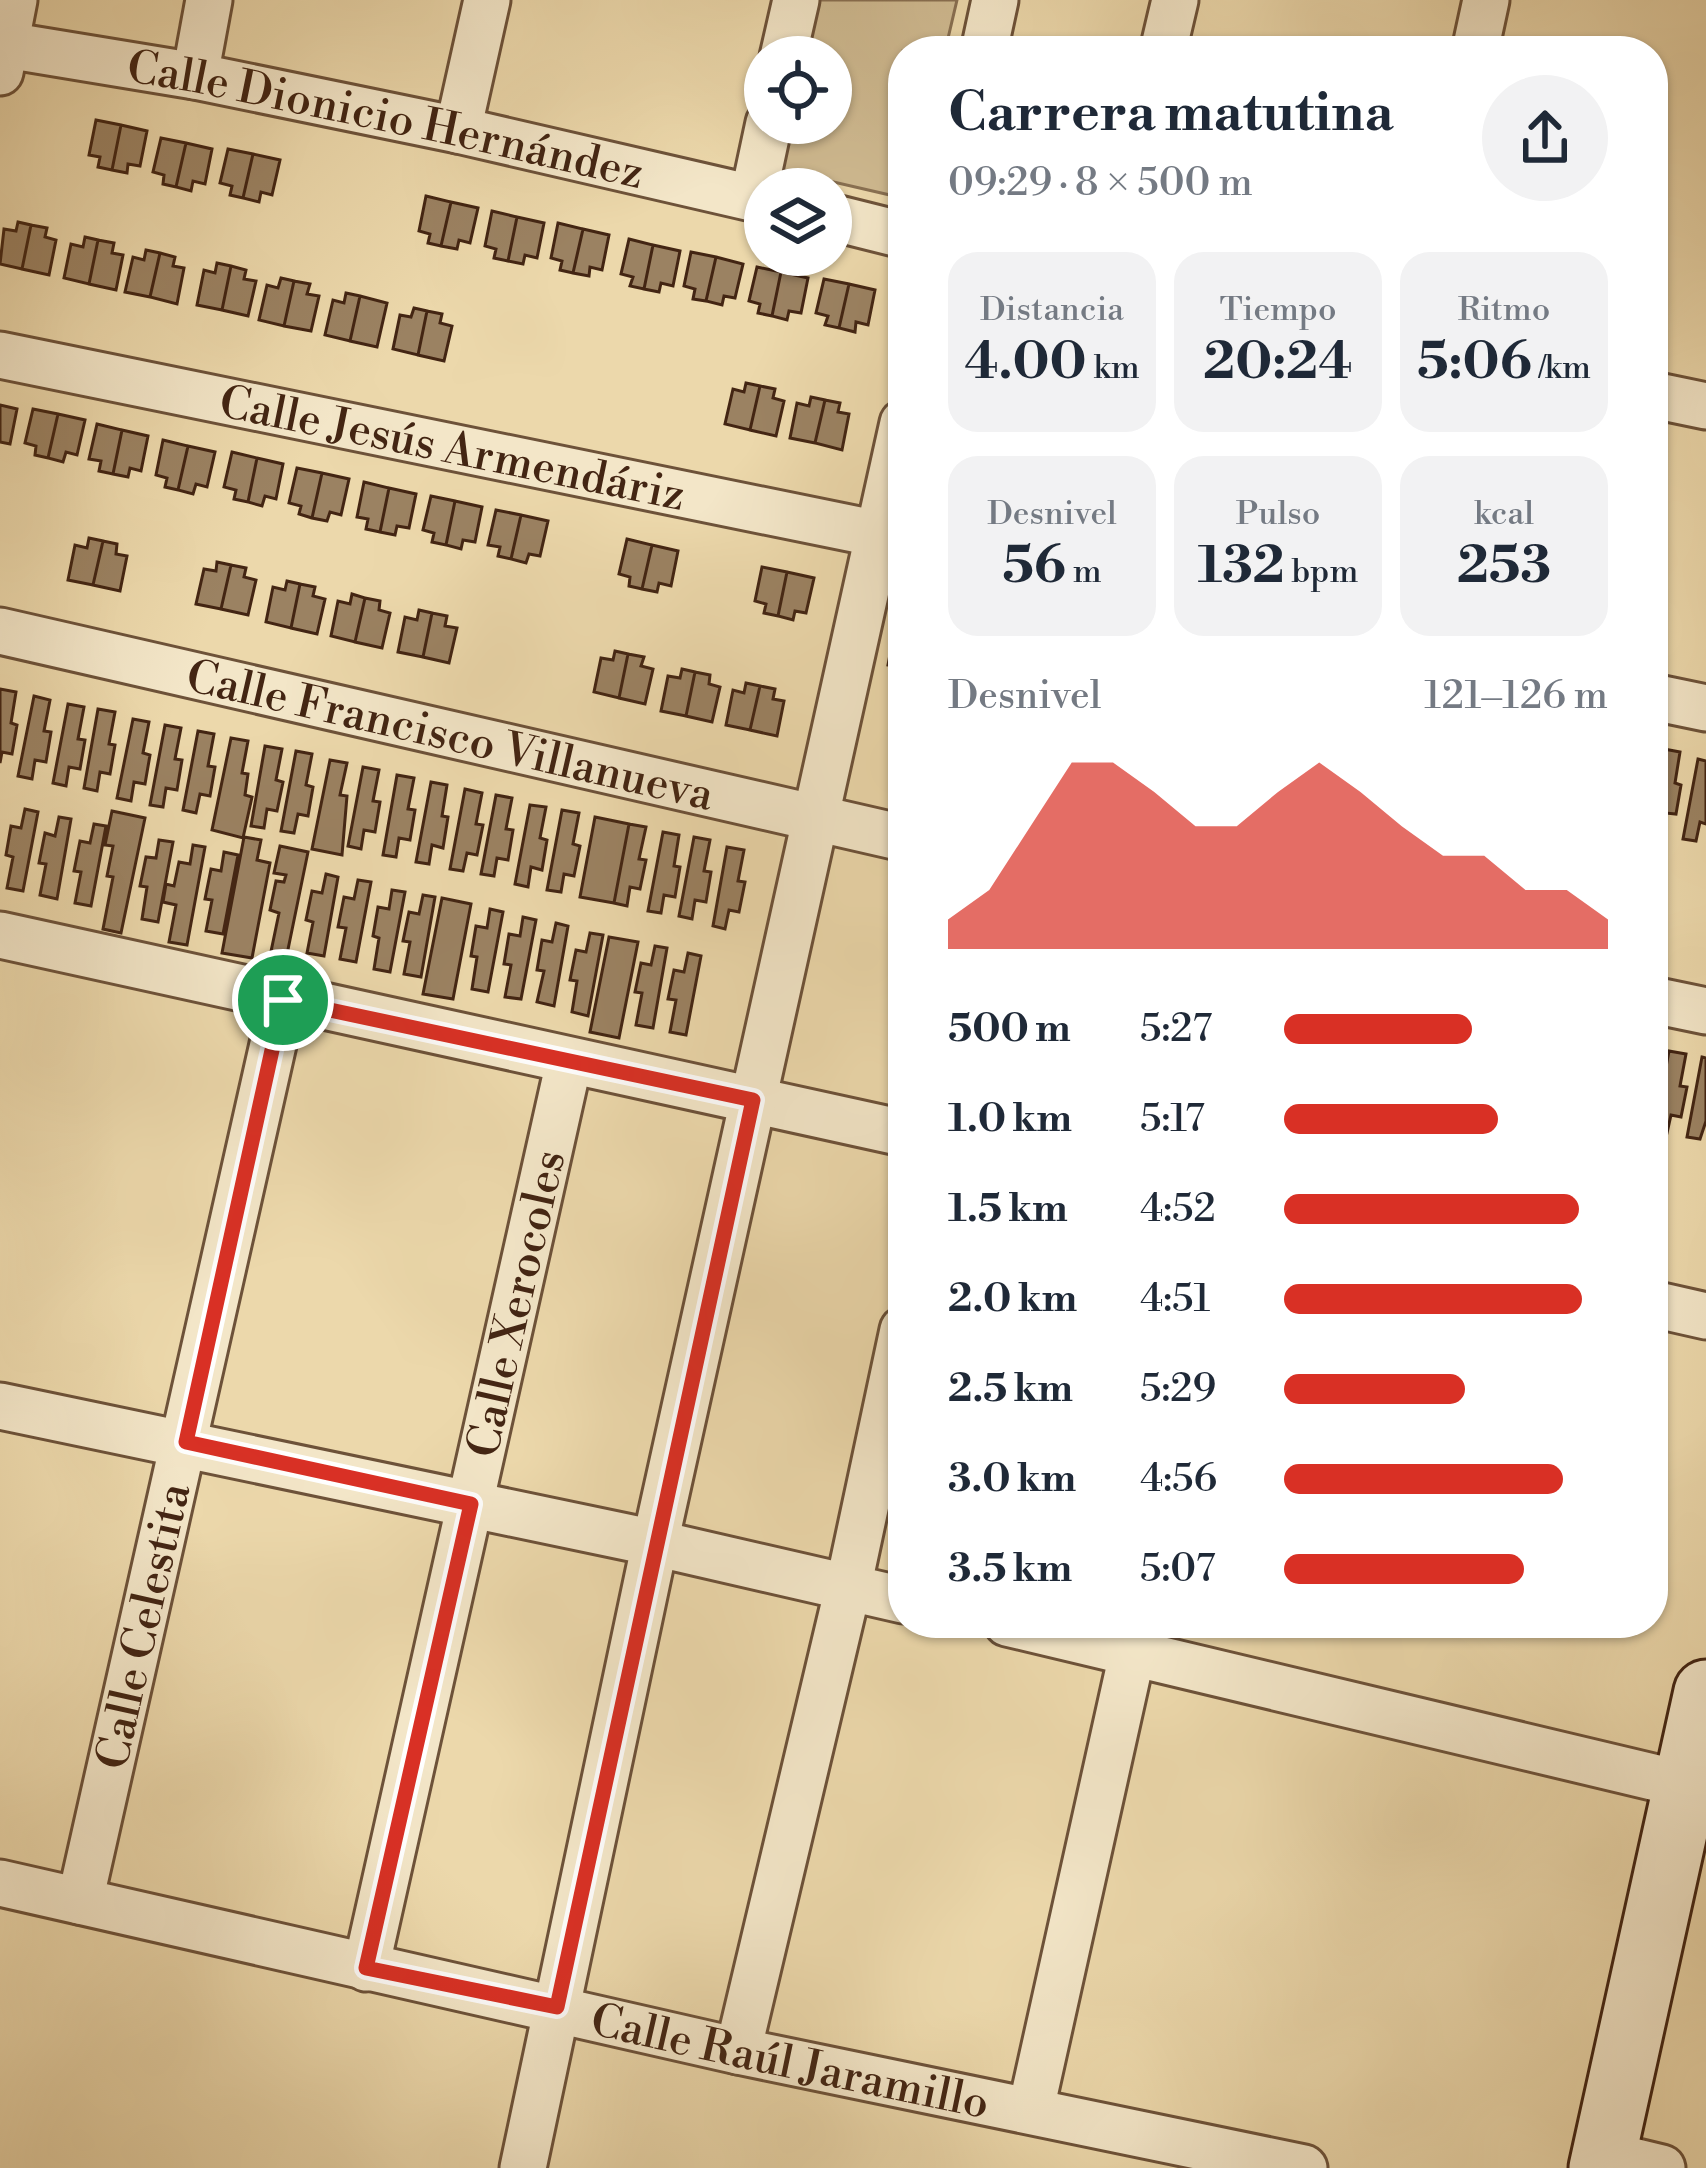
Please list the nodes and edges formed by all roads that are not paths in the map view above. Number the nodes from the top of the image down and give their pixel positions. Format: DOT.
graph roads {
  1 [pos="14,0"];
  2 [pos="209,0"];
  3 [pos="487,0"];
  4 [pos="796,0"];
  5 [pos="995,0"];
  6 [pos="1174,0"];
  7 [pos="1486,0"];
  8 [pos="788,36"];
  9 [pos="987,36"];
  10 [pos="1166,36"];
  11 [pos="1478,36"];
  12 [pos="1,54"];
  13 [pos="195,76"];
  14 [pos="458,130"];
  15 [pos="744,197"];
  16 [pos="852,222"];
  17 [pos="888,231"];
  18 [pos="0,355"];
  19 [pos="1668,398"];
  20 [pos="1706,406"];
  21 [pos="888,535"];
  22 [pos="888,548"];
  23 [pos="0,631"];
  24 [pos="1668,700"];
  25 [pos="1706,708"];
  26 [pos="817,820"];
  27 [pos="888,835"];
  28 [pos="0,935"];
  29 [pos="283,1000"];
  30 [pos="1668,1003"];
  31 [pos="1706,1011"];
  32 [pos="569,1062"];
  33 [pos="753,1100"];
  34 [pos="888,1130"];
  35 [pos="1668,1307"];
  36 [pos="1706,1316"];
  37 [pos="888,1400"];
  38 [pos="0,1406"];
  39 [pos="186,1442"];
  40 [pos="471,1504"];
  41 [pos="655,1543"];
  42 [pos="848,1588"];
  43 [pos="888,1597"];
  44 [pos="1136,1638"];
  45 [pos="1140,1638"];
  46 [pos="1706,1692"];
  47 [pos="1696,1787"];
  48 [pos="0,1883"];
  49 [pos="80,1901"];
  50 [pos="366,1968"];
  51 [pos="557,2007"];
  52 [pos="738,2050"];
  53 [pos="1031,2109"];
  54 [pos="1622,2163"];
  55 [pos="523,2168"];
  56 [pos="1304,2168"];
  1 -- 12 [label="street"];
  2 -- 13 [label="street"];
  3 -- 14 [label="street"];
  4 -- 8 [label="street"];
  5 -- 9 [label="street"];
  6 -- 10 [label="street"];
  7 -- 11 [label="street"];
  12 -- 13 [label="street, Calle Dionicio Hernández"];
  13 -- 14 [label="street, Calle Dionicio Hernández"];
  14 -- 15 [label="street, Calle Dionicio Hernández"];
  16 -- 17 [label="street"];
  18 -- 21 [label="street, Calle Jesús Armendáriz"];
  19 -- 20 [label="street"];
  22 -- 26 [label="street"];
  23 -- 26 [label="street, Calle Francisco Villanueva"];
  24 -- 25 [label="street"];
  26 -- 27 [label="street, Calle Francisco Villanueva"];
  26 -- 33 [label="street"];
  28 -- 29 [label="street"];
  29 -- 32 [label="street"];
  29 -- 39 [label="street, Calle Celestita"];
  30 -- 31 [label="street"];
  32 -- 33 [label="street"];
  32 -- 40 [label="street, Calle Xerocoles"];
  33 -- 34 [label="street"];
  33 -- 41 [label="street"];
  35 -- 36 [label="street"];
  37 -- 42 [label="street"];
  38 -- 39 [label="street"];
  39 -- 40 [label="street"];
  39 -- 49 [label="street, Calle Celestita"];
  40 -- 41 [label="street"];
  40 -- 50 [label="street, Calle Xerocoles"];
  41 -- 42 [label="street"];
  41 -- 51 [label="street"];
  42 -- 43 [label="street"];
  42 -- 52 [label="street"];
  44 -- 53 [label="street"];
  45 -- 47 [label="street"];
  46 -- 47 [label="street"];
  47 -- 54 [label="street"];
  48 -- 49 [label="street, Calle Raúl Jaramillo"];
  49 -- 50 [label="street, Calle Raúl Jaramillo"];
  50 -- 51 [label="street, Calle Raúl Jaramillo"];
  51 -- 52 [label="street, Calle Raúl Jaramillo"];
  51 -- 55 [label="street"];
  52 -- 53 [label="street, Calle Raúl Jaramillo"];
  53 -- 56 [label="street, Calle Raúl Jaramillo"];
}
